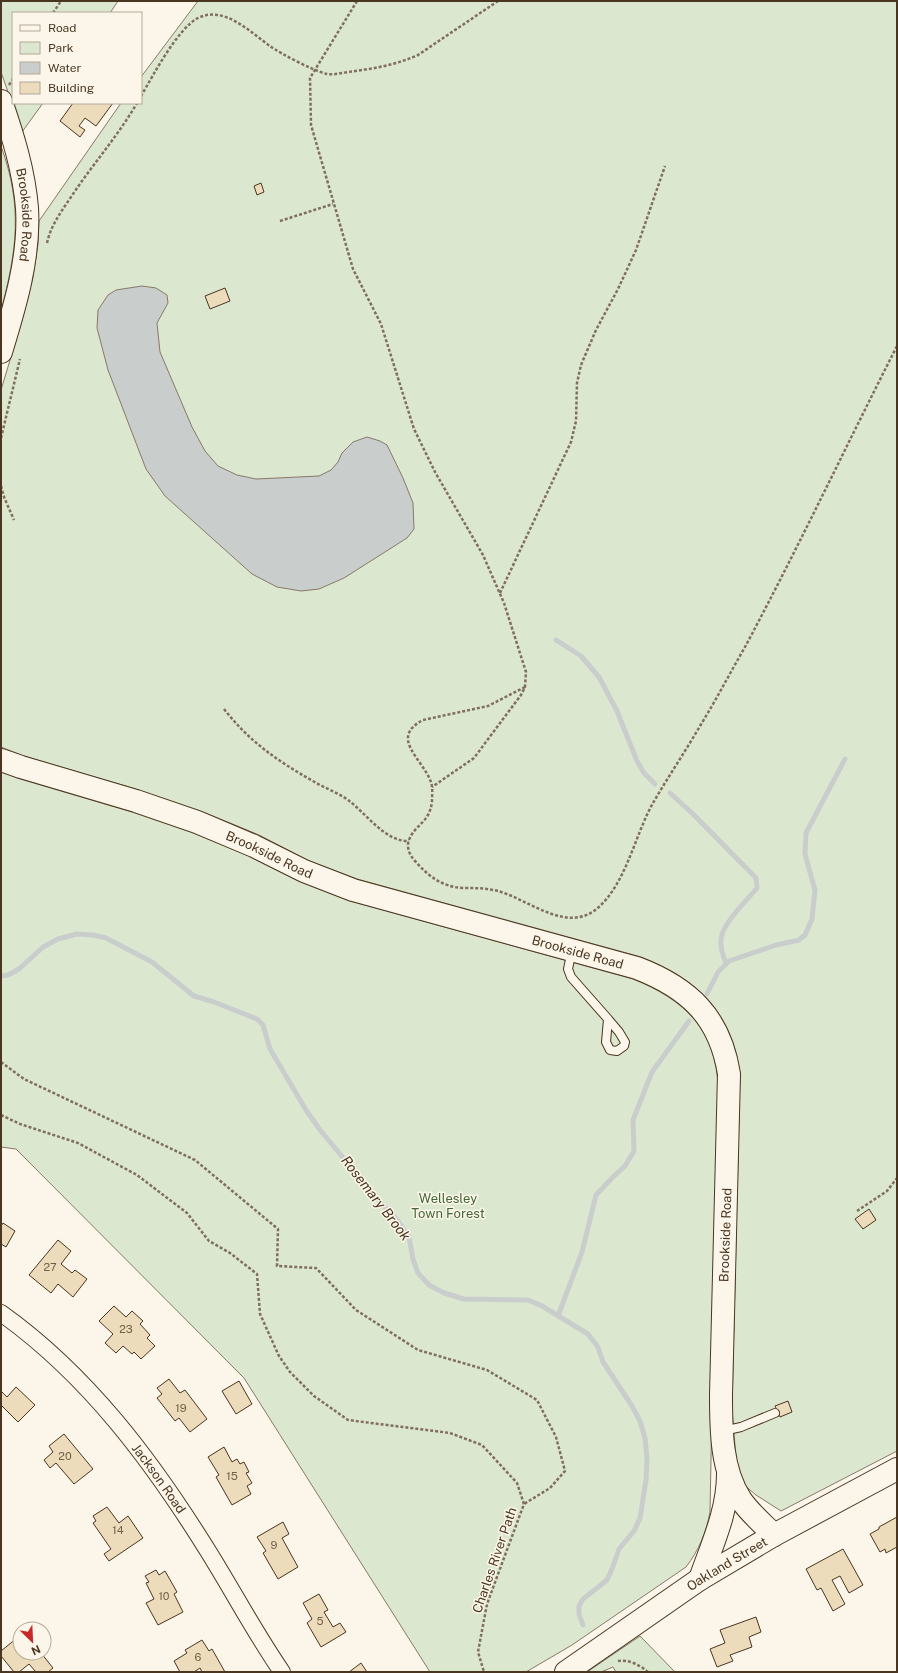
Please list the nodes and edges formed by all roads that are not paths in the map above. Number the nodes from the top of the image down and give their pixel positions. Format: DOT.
graph roads {
  1 [pos="1,101"];
  2 [pos="11,353"];
  3 [pos="1,760"];
  4 [pos="572,950"];
  5 [pos="608,1019"];
  6 [pos="1,1313"];
  7 [pos="775,1413"];
  8 [pos="722,1431"];
  9 [pos="897,1469"];
  10 [pos="728,1471"];
  11 [pos="774,1535"];
  12 [pos="700,1579"];
  13 [pos="282,1672"];
  14 [pos="566,1672"];
  1 -- 2 [label="street, Brookside Road"];
  3 -- 4 [label="street, Brookside Road"];
  4 -- 5 [label="lane"];
  4 -- 8 [label="street, Brookside Road"];
  6 -- 13 [label="street, Jackson Road"];
  7 -- 8 [label="lane"];
  8 -- 10 [label="street, Brookside Road"];
  9 -- 11 [label="street, Oakland Street"];
  10 -- 11 [label="street, Brookside Road"];
  10 -- 12 [label="street, Brookside Road"];
  11 -- 12 [label="street, Oakland Street"];
  12 -- 14 [label="street, Oakland Street"];
}
